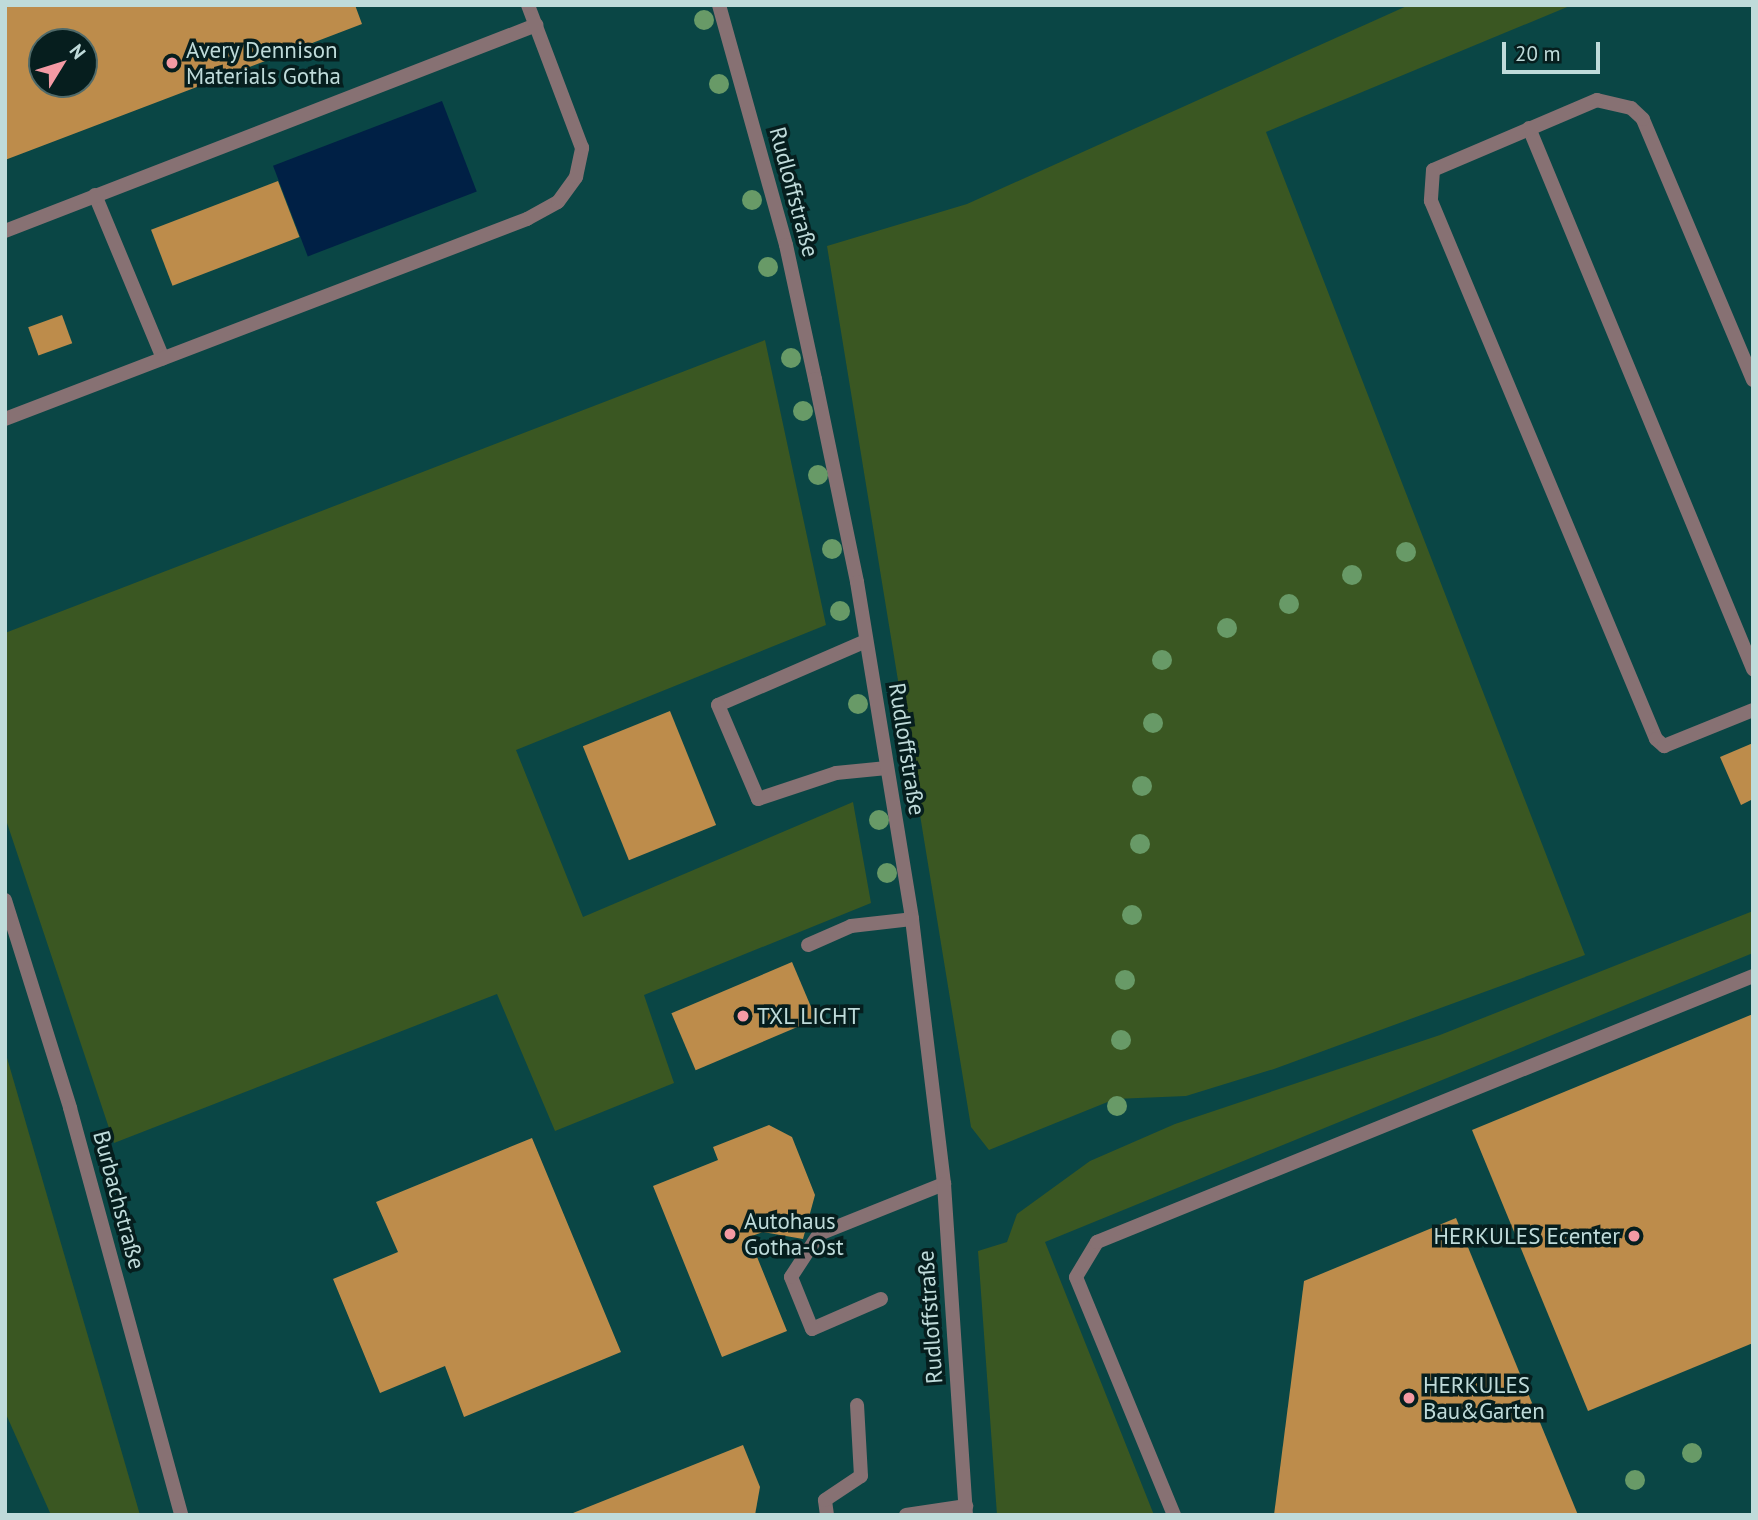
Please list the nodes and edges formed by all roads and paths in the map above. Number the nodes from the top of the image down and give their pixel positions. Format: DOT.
graph roads {
  1 [pos="528,5"];
  2 [pos="719,5"];
  3 [pos="536,25"];
  4 [pos="1529,128"];
  5 [pos="95,195"];
  6 [pos="5,230"];
  7 [pos="163,358"];
  8 [pos="1753,380"];
  9 [pos="5,418"];
  10 [pos="866,641"];
  11 [pos="1753,669"];
  12 [pos="1753,710"];
  13 [pos="887,768"];
  14 [pos="5,900"];
  15 [pos="912,919"];
  16 [pos="808,945"];
  17 [pos="1753,976"];
  18 [pos="944,1184"];
  19 [pos="881,1299"];
  20 [pos="857,1405"];
  21 [pos="966,1510"];
  22 [pos="181,1515"];
  23 [pos="827,1515"];
  24 [pos="906,1515"];
  25 [pos="1174,1515"];
  1 -- 3 [label="street"];
  2 -- 10 [label="street, Rudloffstraße"];
  3 -- 5 [label="street"];
  3 -- 7 [label="street"];
  4 -- 8 [label="street"];
  4 -- 11 [label="street"];
  4 -- 12 [label="street"];
  5 -- 6 [label="street"];
  5 -- 7 [label="street"];
  7 -- 9 [label="street"];
  10 -- 13 [label="street, Rudloffstraße"];
  10 -- 13 [label="street"];
  13 -- 15 [label="street, Rudloffstraße"];
  14 -- 22 [label="street, Burbachstraße"];
  15 -- 16 [label="street"];
  15 -- 18 [label="street, Rudloffstraße"];
  17 -- 25 [label="street"];
  18 -- 19 [label="street"];
  18 -- 21 [label="street, Rudloffstraße"];
  20 -- 23 [label="street"];
  21 -- 24 [label="street"];
}
